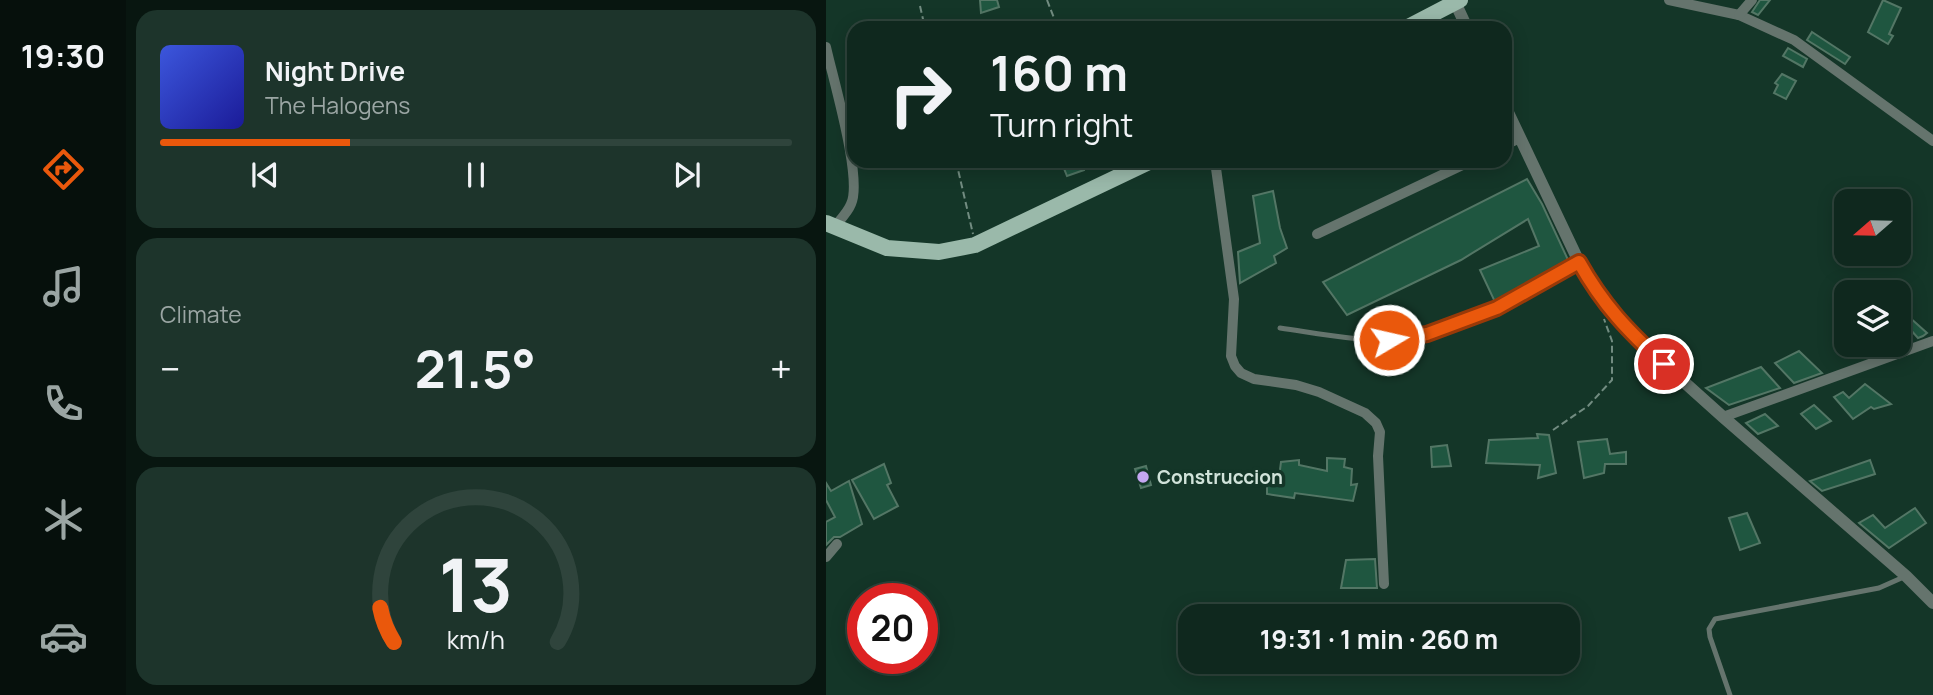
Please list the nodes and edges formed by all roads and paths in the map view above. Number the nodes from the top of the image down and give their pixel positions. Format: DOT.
graph roads {
  1 [pos="1047,0"];
  2 [pos="1670,0"];
  3 [pos="1752,0"];
  4 [pos="1453,2"];
  5 [pos="920,6"];
  6 [pos="1739,15"];
  7 [pos="923,21"];
  8 [pos="1055,21"];
  9 [pos="1419,21"];
  10 [pos="1463,21"];
  11 [pos="826,47"];
  12 [pos="1512,121"];
  13 [pos="1520,138"];
  14 [pos="847,140"];
  15 [pos="1933,141"];
  16 [pos="1512,142"];
  17 [pos="853,168"];
  18 [pos="958,168"];
  19 [pos="1137,168"];
  20 [pos="1216,168"];
  21 [pos="1456,168"];
  22 [pos="830,225"];
  23 [pos="1317,234"];
  24 [pos="975,245"];
  25 [pos="1579,262"];
  26 [pos="1604,318"];
  27 [pos="1280,328"];
  28 [pos="1933,341"];
  29 [pos="1723,417"];
  30 [pos="1553,430"];
  31 [pos="837,544"];
  32 [pos="826,556"];
  33 [pos="1906,576"];
  34 [pos="1384,584"];
  35 [pos="1933,603"];
  36 [pos="1730,695"];
  1 -- 8 [label="path"];
  2 -- 6 [label="street"];
  3 -- 6 [label="street"];
  4 -- 9 [label="main road"];
  4 -- 10 [label="street"];
  5 -- 7 [label="path"];
  6 -- 15 [label="street"];
  11 -- 14 [label="street"];
  12 -- 13 [label="street"];
  13 -- 16 [label="street"];
  13 -- 25 [label="street"];
  17 -- 22 [label="street"];
  18 -- 24 [label="path"];
  19 -- 24 [label="main road"];
  20 -- 34 [label="street"];
  21 -- 23 [label="street"];
  22 -- 24 [label="main road"];
  25 -- 27 [label="lane"];
  25 -- 29 [label="street"];
  26 -- 30 [label="path"];
  28 -- 29 [label="street"];
  29 -- 33 [label="street"];
  31 -- 32 [label="street"];
  33 -- 35 [label="street"];
  33 -- 36 [label="lane"];
}
